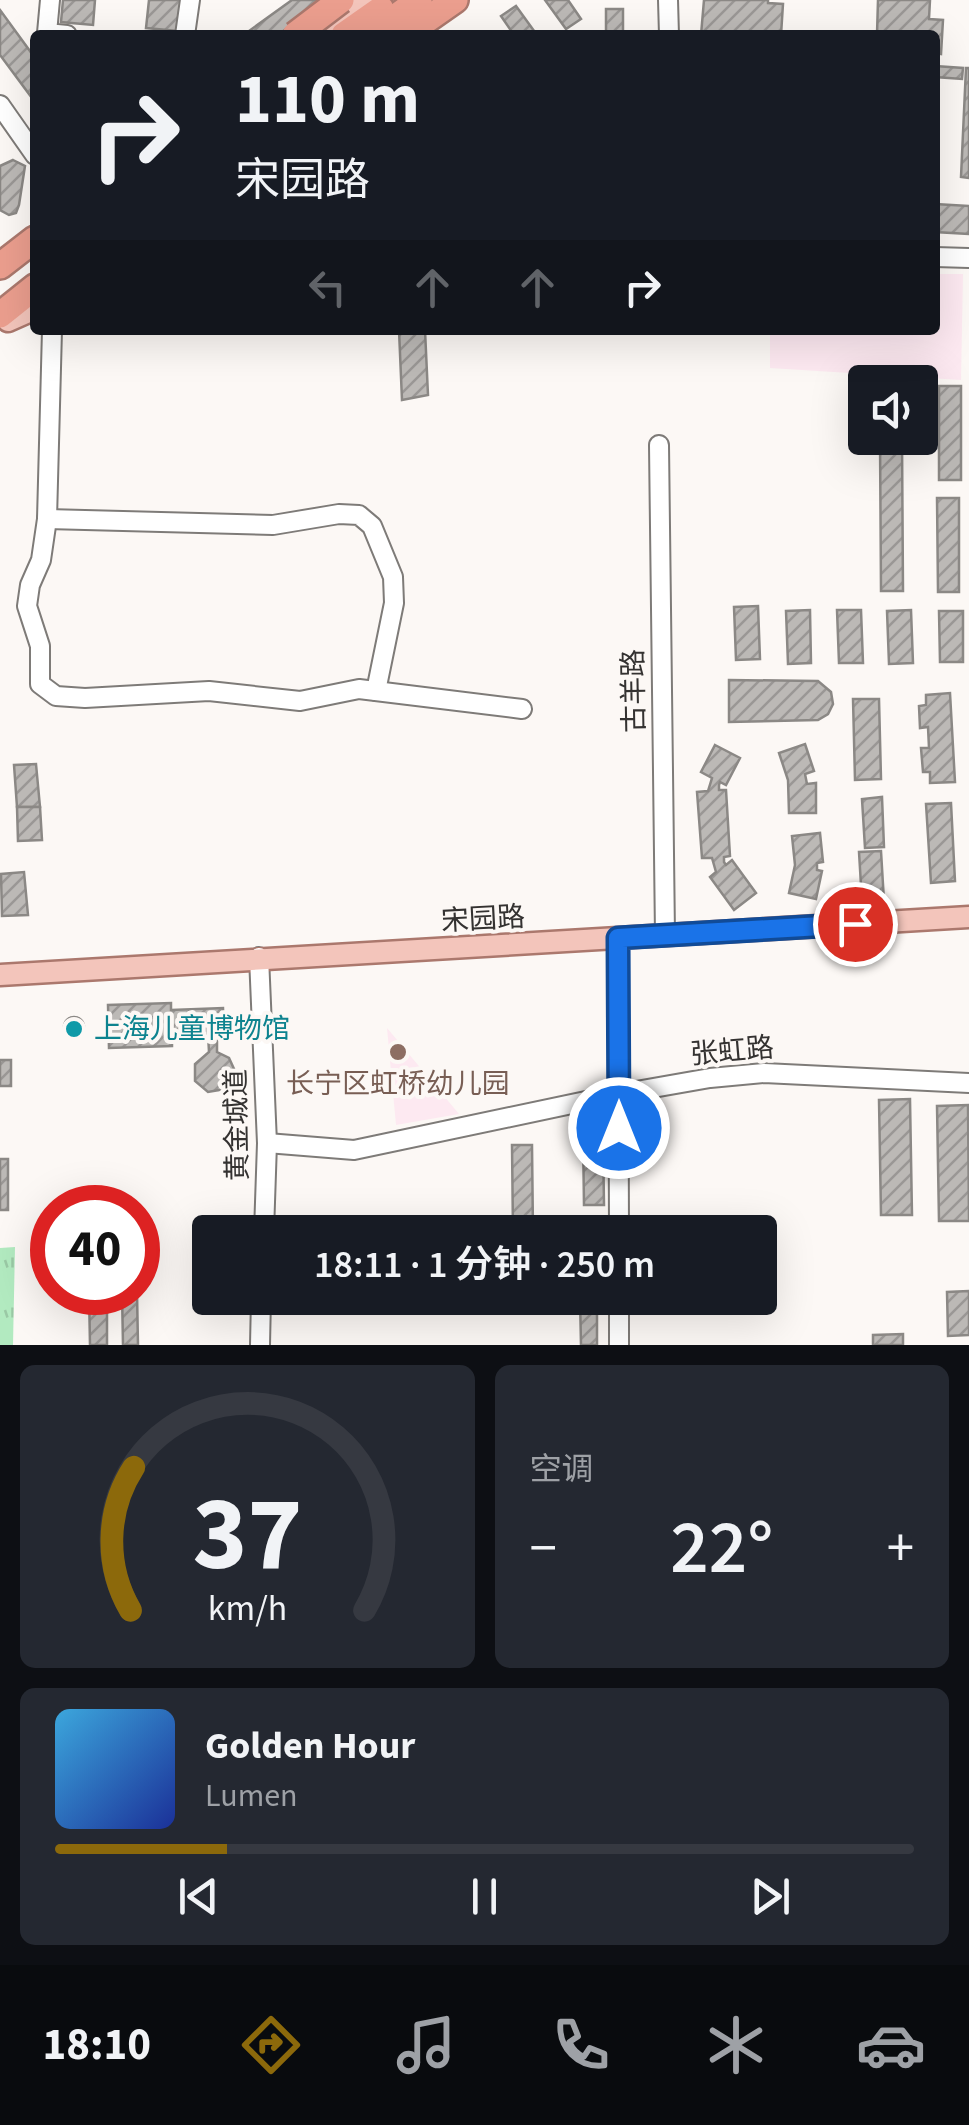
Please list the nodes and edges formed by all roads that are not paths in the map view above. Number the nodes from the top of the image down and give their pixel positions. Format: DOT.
graph roads {
  1 [pos="50,0"];
  2 [pos="190,0"];
  3 [pos="393,0"];
  4 [pos="419,0"];
  5 [pos="432,0"];
  6 [pos="456,0"];
  7 [pos="668,0"];
  8 [pos="348,9"];
  9 [pos="47,30"];
  10 [pos="186,30"];
  11 [pos="305,30"];
  12 [pos="321,30"];
  13 [pos="377,30"];
  14 [pos="390,30"];
  15 [pos="412,30"];
  16 [pos="669,30"];
  17 [pos="0,105"];
  18 [pos="30,148"];
  19 [pos="30,245"];
  20 [pos="940,258"];
  21 [pos="969,258"];
  22 [pos="30,261"];
  23 [pos="0,267"];
  24 [pos="0,282"];
  25 [pos="30,292"];
  26 [pos="30,304"];
  27 [pos="30,310"];
  28 [pos="3,321"];
  29 [pos="52,335"];
  30 [pos="658,445"];
  31 [pos="48,519"];
  32 [pos="376,690"];
  33 [pos="522,708"];
  34 [pos="969,917"];
  35 [pos="665,935"];
  36 [pos="618,938"];
  37 [pos="259,957"];
  38 [pos="0,975"];
  39 [pos="969,1083"];
  40 [pos="619,1094"];
  41 [pos="267,1143"];
  42 [pos="265,1215"];
  43 [pos="619,1215"];
  44 [pos="261,1315"];
  45 [pos="619,1315"];
  46 [pos="260,1345"];
  47 [pos="619,1345"];
  1 -- 9 [label="street"];
  2 -- 10 [label="street"];
  3 -- 8 [label="highway"];
  4 -- 13 [label="highway"];
  5 -- 14 [label="main road"];
  6 -- 15 [label="highway"];
  7 -- 16 [label="street"];
  8 -- 11 [label="highway, bridge"];
  8 -- 12 [label="main road"];
  17 -- 18 [label="street"];
  19 -- 23 [label="highway"];
  20 -- 21 [label="street"];
  22 -- 24 [label="highway"];
  25 -- 28 [label="highway"];
  26 -- 28 [label="main road"];
  27 -- 28 [label="main road"];
  29 -- 31 [label="street"];
  30 -- 35 [label="street, 古羊路"];
  31 -- 32 [label="street"];
  31 -- 32 [label="street"];
  32 -- 33 [label="street"];
  34 -- 35 [label="main road, 宋园路"];
  35 -- 36 [label="main road, 宋园路"];
  36 -- 37 [label="main road, 宋园路"];
  36 -- 40 [label="street"];
  37 -- 38 [label="main road, 宋园路"];
  37 -- 41 [label="street, 黄金城道"];
  39 -- 40 [label="street, 张虹路"];
  40 -- 41 [label="street, 张虹路"];
  40 -- 43 [label="street"];
  41 -- 42 [label="street, 黄金城道"];
  44 -- 46 [label="street"];
  45 -- 47 [label="street"];
}
